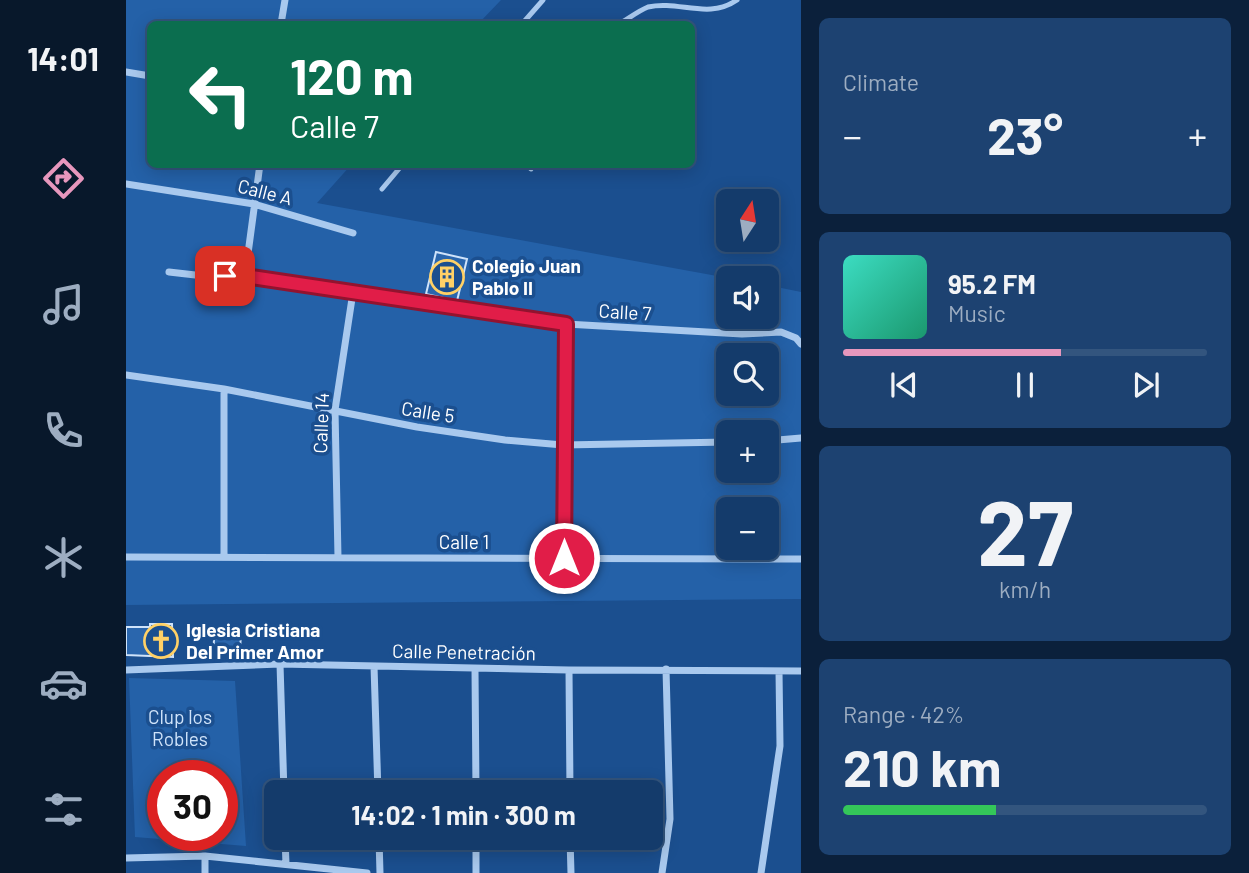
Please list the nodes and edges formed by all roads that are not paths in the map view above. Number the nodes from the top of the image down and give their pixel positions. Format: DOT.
graph roads {
  1 [pos="285,0"];
  2 [pos="543,0"];
  3 [pos="737,0"];
  4 [pos="282,21"];
  5 [pos="525,21"];
  6 [pos="624,21"];
  7 [pos="126,72"];
  8 [pos="147,76"];
  9 [pos="259,168"];
  10 [pos="400,168"];
  11 [pos="126,184"];
  12 [pos="382,189"];
  13 [pos="254,204"];
  14 [pos="353,233"];
  15 [pos="169,272"];
  16 [pos="245,276"];
  17 [pos="353,292"];
  18 [pos="566,324"];
  19 [pos="801,344"];
  20 [pos="126,375"];
  21 [pos="224,389"];
  22 [pos="335,410"];
  23 [pos="801,438"];
  24 [pos="779,440"];
  25 [pos="716,442"];
  26 [pos="564,444"];
  27 [pos="224,556"];
  28 [pos="126,557"];
  29 [pos="338,557"];
  30 [pos="564,558"];
  31 [pos="801,559"];
  32 [pos="280,664"];
  33 [pos="374,666"];
  34 [pos="475,669"];
  35 [pos="666,669"];
  36 [pos="126,670"];
  37 [pos="569,670"];
  38 [pos="779,671"];
  39 [pos="801,671"];
  40 [pos="284,780"];
  41 [pos="378,780"];
  42 [pos="476,780"];
  43 [pos="570,780"];
  44 [pos="285,850"];
  45 [pos="379,850"];
  46 [pos="476,850"];
  47 [pos="570,850"];
  48 [pos="205,856"];
  49 [pos="126,858"];
  50 [pos="285,864"];
  51 [pos="205,873"];
  52 [pos="367,873"];
  53 [pos="380,873"];
  54 [pos="476,873"];
  55 [pos="570,873"];
  56 [pos="663,873"];
  57 [pos="761,873"];
  1 -- 4 [label="street"];
  2 -- 5 [label="lane"];
  3 -- 6 [label="lane"];
  7 -- 8 [label="street"];
  9 -- 13 [label="street"];
  10 -- 12 [label="lane"];
  11 -- 13 [label="street, Calle A"];
  13 -- 14 [label="street, Calle A"];
  13 -- 16 [label="street"];
  15 -- 16 [label="street, Calle 7"];
  16 -- 17 [label="street, Calle 7"];
  17 -- 18 [label="street, Calle 7"];
  17 -- 22 [label="street, Calle 14"];
  18 -- 19 [label="street, Calle 7"];
  18 -- 26 [label="street"];
  20 -- 21 [label="street, Calle 5"];
  21 -- 22 [label="street, Calle 5"];
  21 -- 27 [label="street"];
  22 -- 26 [label="street, Calle 5"];
  22 -- 29 [label="street, Calle 14"];
  23 -- 24 [label="street"];
  25 -- 26 [label="street, Calle 5"];
  26 -- 30 [label="street"];
  27 -- 28 [label="street, Calle 1"];
  27 -- 29 [label="street, Calle 1"];
  29 -- 30 [label="street, Calle 1"];
  30 -- 31 [label="street, Calle 1"];
  32 -- 33 [label="street, Calle Penetración"];
  32 -- 36 [label="street, Calle Penetración"];
  32 -- 40 [label="street"];
  33 -- 34 [label="street, Calle Penetración"];
  33 -- 41 [label="street"];
  34 -- 37 [label="street, Calle Penetración"];
  34 -- 42 [label="street"];
  35 -- 37 [label="street, Calle Penetración"];
  35 -- 38 [label="street, Calle Penetración"];
  35 -- 56 [label="street"];
  37 -- 43 [label="street"];
  38 -- 39 [label="street, Calle Penetración"];
  38 -- 57 [label="street"];
  44 -- 50 [label="street"];
  45 -- 53 [label="street"];
  46 -- 54 [label="street"];
  47 -- 55 [label="street"];
  48 -- 49 [label="street"];
  48 -- 50 [label="street"];
  48 -- 51 [label="street"];
  50 -- 52 [label="street"];
}
